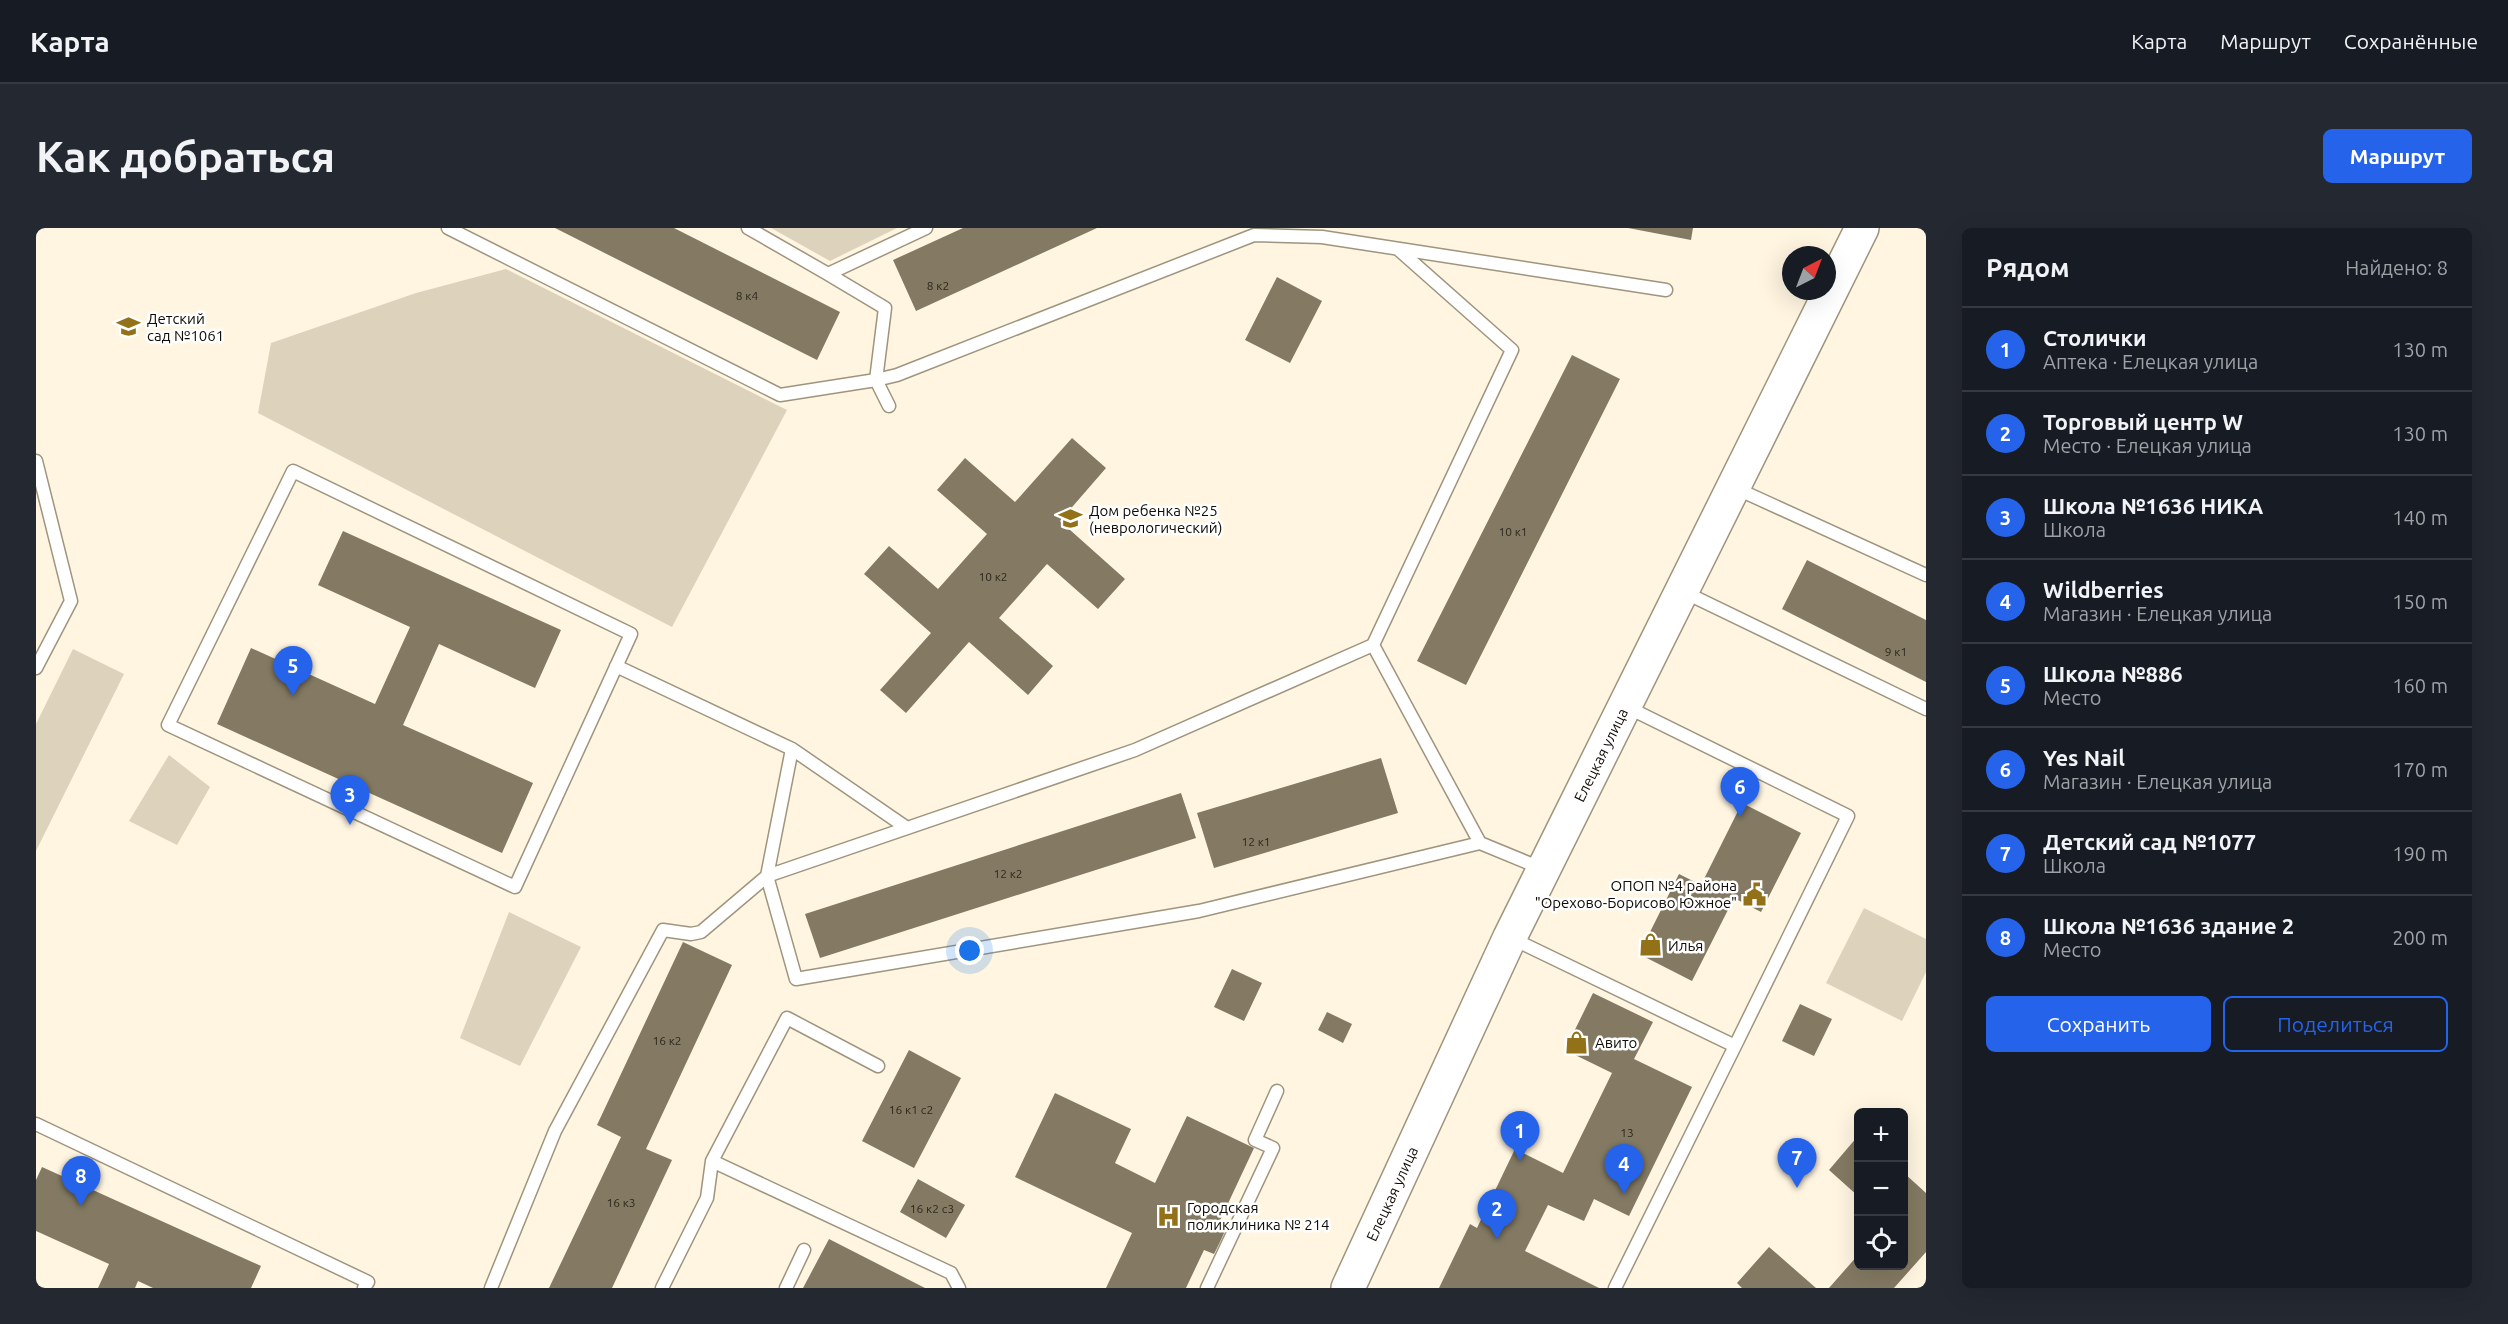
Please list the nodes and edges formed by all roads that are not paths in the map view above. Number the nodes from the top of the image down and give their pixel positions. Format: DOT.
graph roads {
  1 [pos="447,228"];
  2 [pos="748,228"];
  3 [pos="926,228"];
  4 [pos="1862,228"];
  5 [pos="1399,250"];
  6 [pos="828,274"];
  7 [pos="1666,290"];
  8 [pos="876,380"];
  9 [pos="889,406"];
  10 [pos="36,460"];
  11 [pos="1733,486"];
  12 [pos="41,504"];
  13 [pos="1926,575"];
  14 [pos="1683,591"];
  15 [pos="1373,645"];
  16 [pos="616,666"];
  17 [pos="36,668"];
  18 [pos="1625,706"];
  19 [pos="1926,709"];
  20 [pos="792,749"];
  21 [pos="907,828"];
  22 [pos="1480,843"];
  23 [pos="1544,869"];
  24 [pos="767,876"];
  25 [pos="1510,937"];
  26 [pos="1736,1046"];
  27 [pos="878,1066"];
  28 [pos="1277,1090"];
  29 [pos="36,1124"];
  30 [pos="712,1161"];
  31 [pos="804,1250"];
  32 [pos="364,1288"];
  33 [pos="491,1288"];
  34 [pos="662,1288"];
  35 [pos="786,1288"];
  36 [pos="959,1288"];
  37 [pos="1207,1288"];
  38 [pos="1348,1288"];
  39 [pos="1616,1288"];
  1 -- 8 [label="lane"];
  2 -- 6 [label="lane"];
  3 -- 6 [label="lane"];
  4 -- 11 [label="street, Елецкая улица"];
  5 -- 7 [label="lane"];
  5 -- 8 [label="lane"];
  5 -- 15 [label="lane"];
  6 -- 8 [label="lane"];
  8 -- 9 [label="lane"];
  10 -- 12 [label="lane"];
  11 -- 13 [label="lane"];
  11 -- 14 [label="street, Елецкая улица"];
  12 -- 17 [label="lane"];
  14 -- 18 [label="street, Елецкая улица"];
  14 -- 19 [label="lane"];
  15 -- 21 [label="lane"];
  15 -- 22 [label="lane"];
  16 -- 16 [label="lane"];
  16 -- 20 [label="lane"];
  18 -- 23 [label="street, Елецкая улица"];
  18 -- 26 [label="lane"];
  20 -- 21 [label="lane"];
  20 -- 24 [label="lane"];
  21 -- 24 [label="lane"];
  22 -- 23 [label="lane"];
  22 -- 24 [label="lane"];
  23 -- 25 [label="street, Елецкая улица"];
  24 -- 33 [label="lane"];
  25 -- 26 [label="lane"];
  25 -- 38 [label="street, Елецкая улица"];
  26 -- 39 [label="lane"];
  27 -- 30 [label="lane"];
  28 -- 37 [label="lane"];
  29 -- 32 [label="lane"];
  30 -- 34 [label="lane"];
  30 -- 36 [label="lane"];
  31 -- 35 [label="lane"];
}
